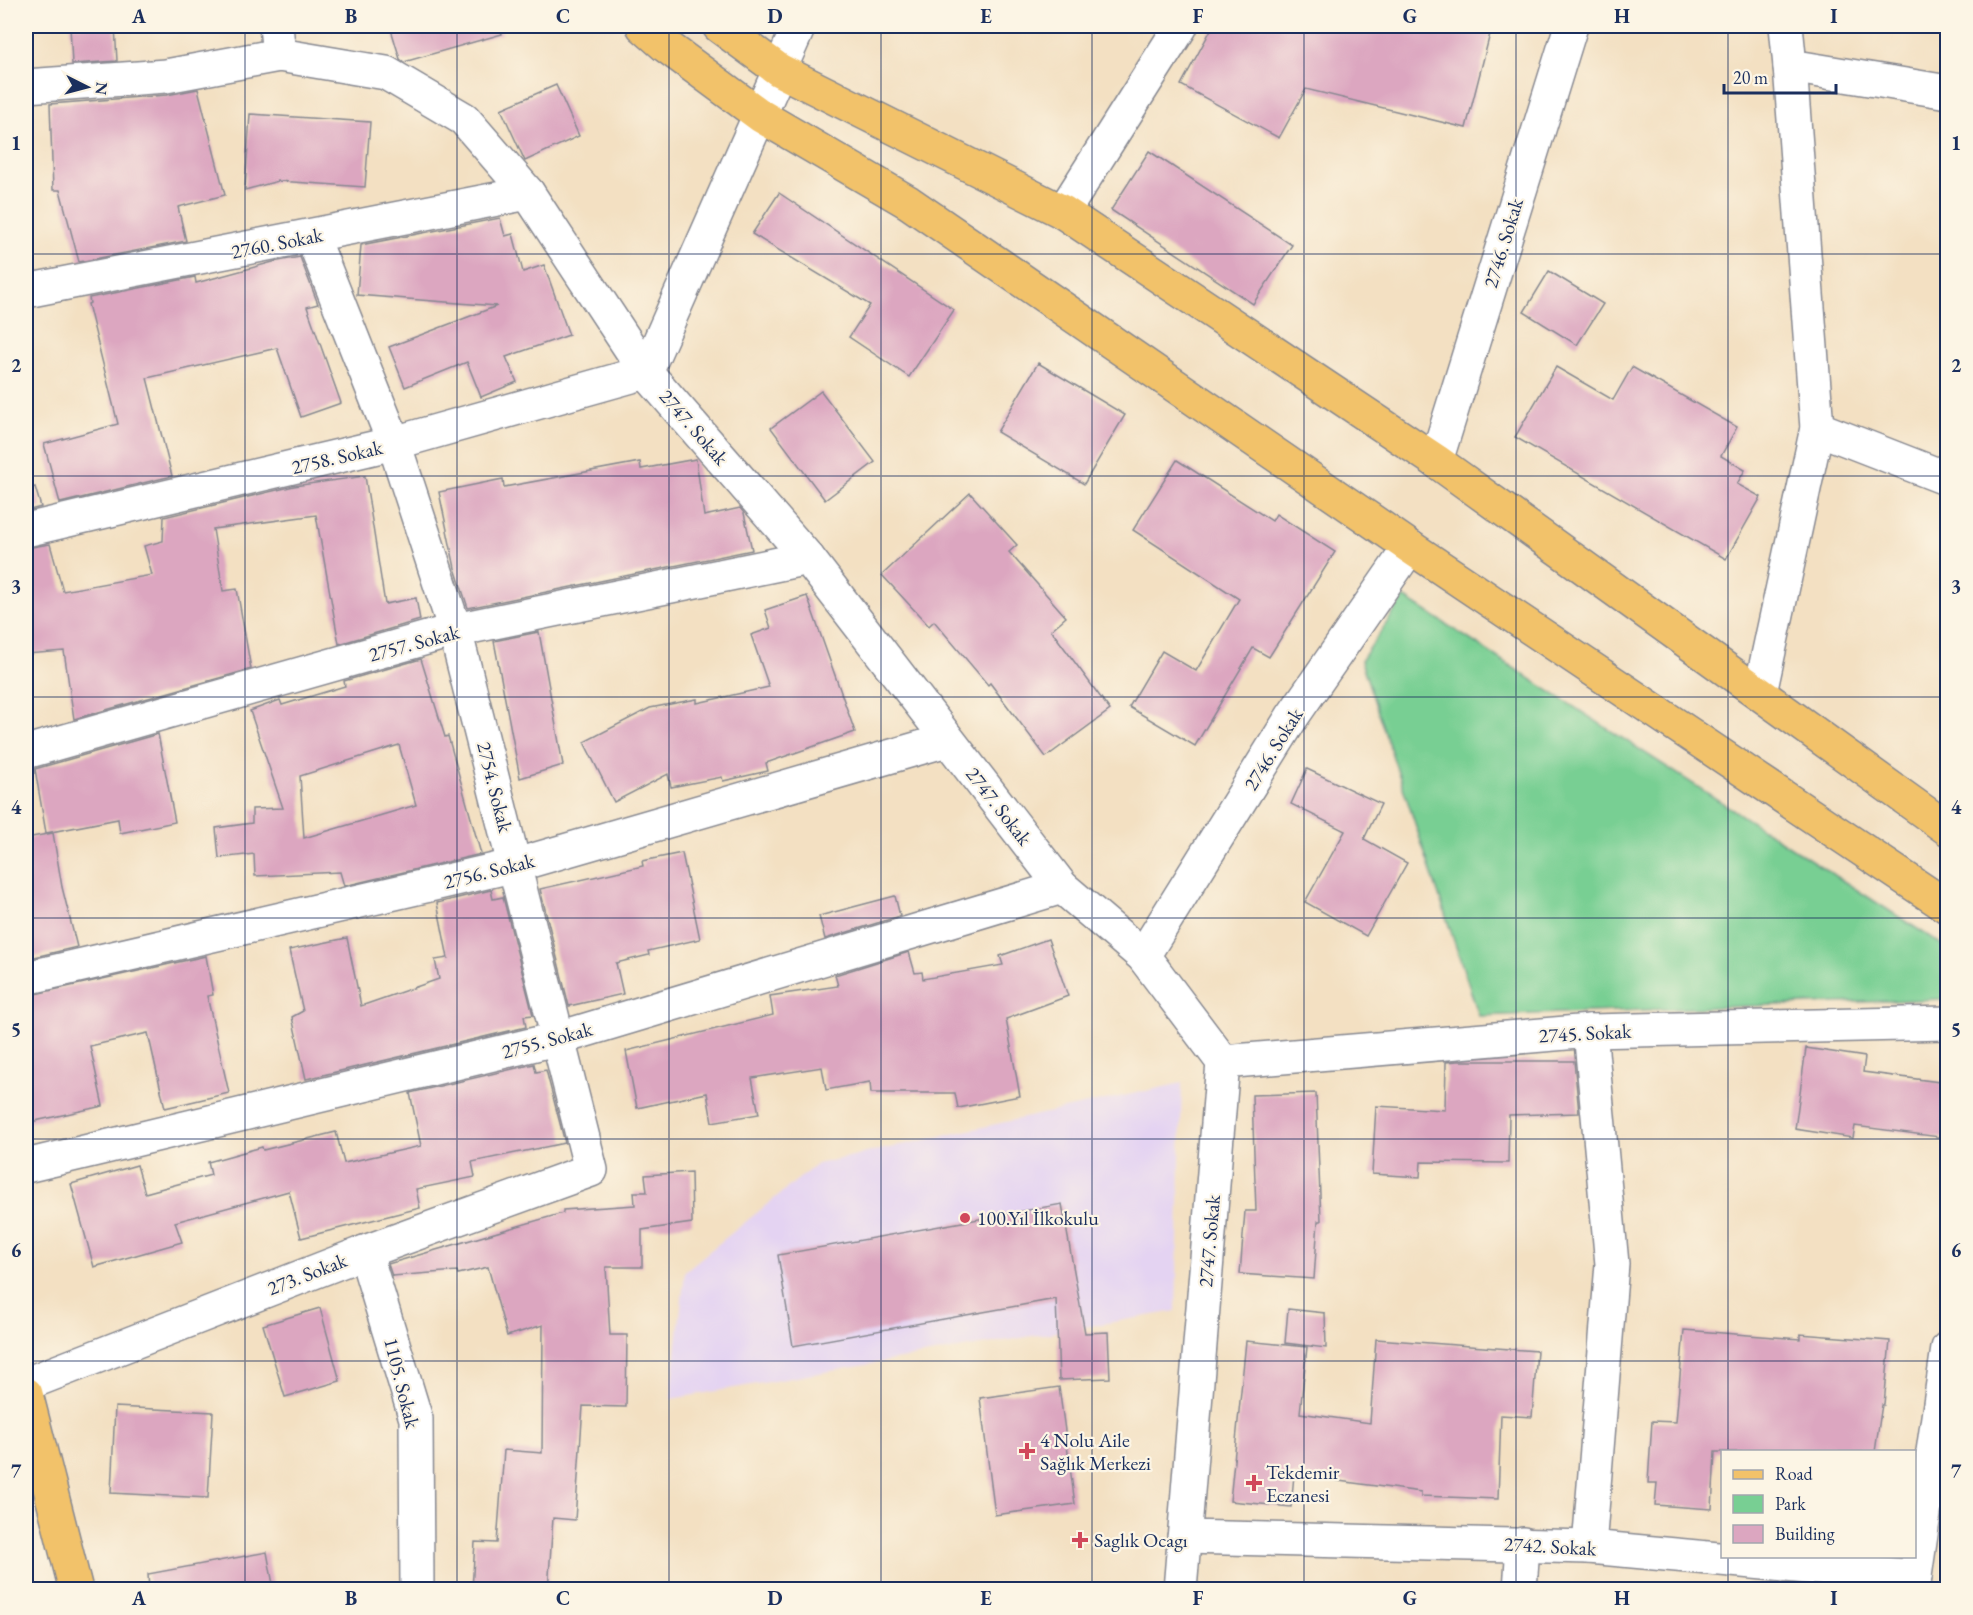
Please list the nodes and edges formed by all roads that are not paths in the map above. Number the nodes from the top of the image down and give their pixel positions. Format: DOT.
graph roads {
  1 [pos="643,26"];
  2 [pos="719,26"];
  3 [pos="799,26"];
  4 [pos="1181,26"];
  5 [pos="1571,26"];
  6 [pos="1786,26"];
  7 [pos="278,40"];
  8 [pos="1790,66"];
  9 [pos="779,70"];
  10 [pos="26,86"];
  11 [pos="1947,92"];
  12 [pos="761,116"];
  13 [pos="528,193"];
  14 [pos="1063,212"];
  15 [pos="312,236"];
  16 [pos="26,291"];
  17 [pos="646,372"];
  18 [pos="1817,428"];
  19 [pos="394,443"];
  20 [pos="1436,460"];
  21 [pos="1947,479"];
  22 [pos="26,530"];
  23 [pos="1410,547"];
  24 [pos="808,558"];
  25 [pos="455,630"];
  26 [pos="1760,693"];
  27 [pos="947,740"];
  28 [pos="26,752"];
  29 [pos="1947,829"];
  30 [pos="516,866"];
  31 [pos="1062,886"];
  32 [pos="1947,907"];
  33 [pos="1143,956"];
  34 [pos="26,978"];
  35 [pos="1947,1023"];
  36 [pos="1590,1031"];
  37 [pos="556,1039"];
  38 [pos="1223,1062"];
  39 [pos="26,1166"];
  40 [pos="591,1170"];
  41 [pos="365,1252"];
  42 [pos="1947,1348"];
  43 [pos="26,1384"];
  44 [pos="26,1394"];
  45 [pos="1184,1537"];
  46 [pos="1523,1544"];
  47 [pos="1589,1547"];
  48 [pos="1914,1583"];
  49 [pos="76,1590"];
  50 [pos="417,1590"];
  51 [pos="1180,1590"];
  52 [pos="1520,1590"];
  1 -- 12 [label="main road"];
  2 -- 9 [label="main road"];
  3 -- 9 [label="street"];
  4 -- 14 [label="street"];
  5 -- 20 [label="street, 2746. Sokak"];
  6 -- 8 [label="street"];
  7 -- 10 [label="street"];
  7 -- 13 [label="street, 2747. Sokak"];
  8 -- 11 [label="street"];
  8 -- 18 [label="street"];
  9 -- 12 [label="street"];
  9 -- 14 [label="main road"];
  12 -- 17 [label="street"];
  12 -- 23 [label="main road"];
  13 -- 15 [label="street, 2760. Sokak"];
  13 -- 17 [label="street, 2747. Sokak"];
  14 -- 20 [label="main road"];
  15 -- 16 [label="street, 2760. Sokak"];
  15 -- 19 [label="street, 2754. Sokak"];
  17 -- 19 [label="street, 2758. Sokak"];
  17 -- 24 [label="street, 2747. Sokak"];
  18 -- 21 [label="street"];
  18 -- 26 [label="street"];
  19 -- 22 [label="street, 2758. Sokak"];
  19 -- 25 [label="street, 2754. Sokak"];
  20 -- 26 [label="main road"];
  23 -- 32 [label="main road"];
  23 -- 33 [label="street, 2746. Sokak"];
  24 -- 25 [label="street, 2757. Sokak"];
  24 -- 27 [label="street, 2747. Sokak"];
  25 -- 28 [label="street, 2757. Sokak"];
  25 -- 30 [label="street, 2754. Sokak"];
  26 -- 29 [label="main road"];
  27 -- 30 [label="street, 2756. Sokak"];
  27 -- 31 [label="street, 2747. Sokak"];
  30 -- 34 [label="street, 2756. Sokak"];
  30 -- 37 [label="street, 2754. Sokak"];
  31 -- 33 [label="street, 2747. Sokak"];
  31 -- 37 [label="street, 2755. Sokak"];
  33 -- 38 [label="street, 2747. Sokak"];
  35 -- 36 [label="street, 2745. Sokak"];
  36 -- 38 [label="street, 2745. Sokak"];
  36 -- 47 [label="street"];
  37 -- 39 [label="street, 2755. Sokak"];
  37 -- 40 [label="street, 2754. Sokak"];
  38 -- 45 [label="street, 2747. Sokak"];
  40 -- 41 [label="street, 273. Sokak"];
  41 -- 43 [label="street, 273. Sokak"];
  41 -- 50 [label="street, 1105. Sokak"];
  42 -- 48 [label="street"];
  44 -- 49 [label="main road"];
  45 -- 46 [label="street, 2742. Sokak"];
  45 -- 51 [label="street, 2747. Sokak"];
  46 -- 47 [label="street, 2742. Sokak"];
  46 -- 52 [label="street"];
  47 -- 48 [label="street, 2742. Sokak"];
}
